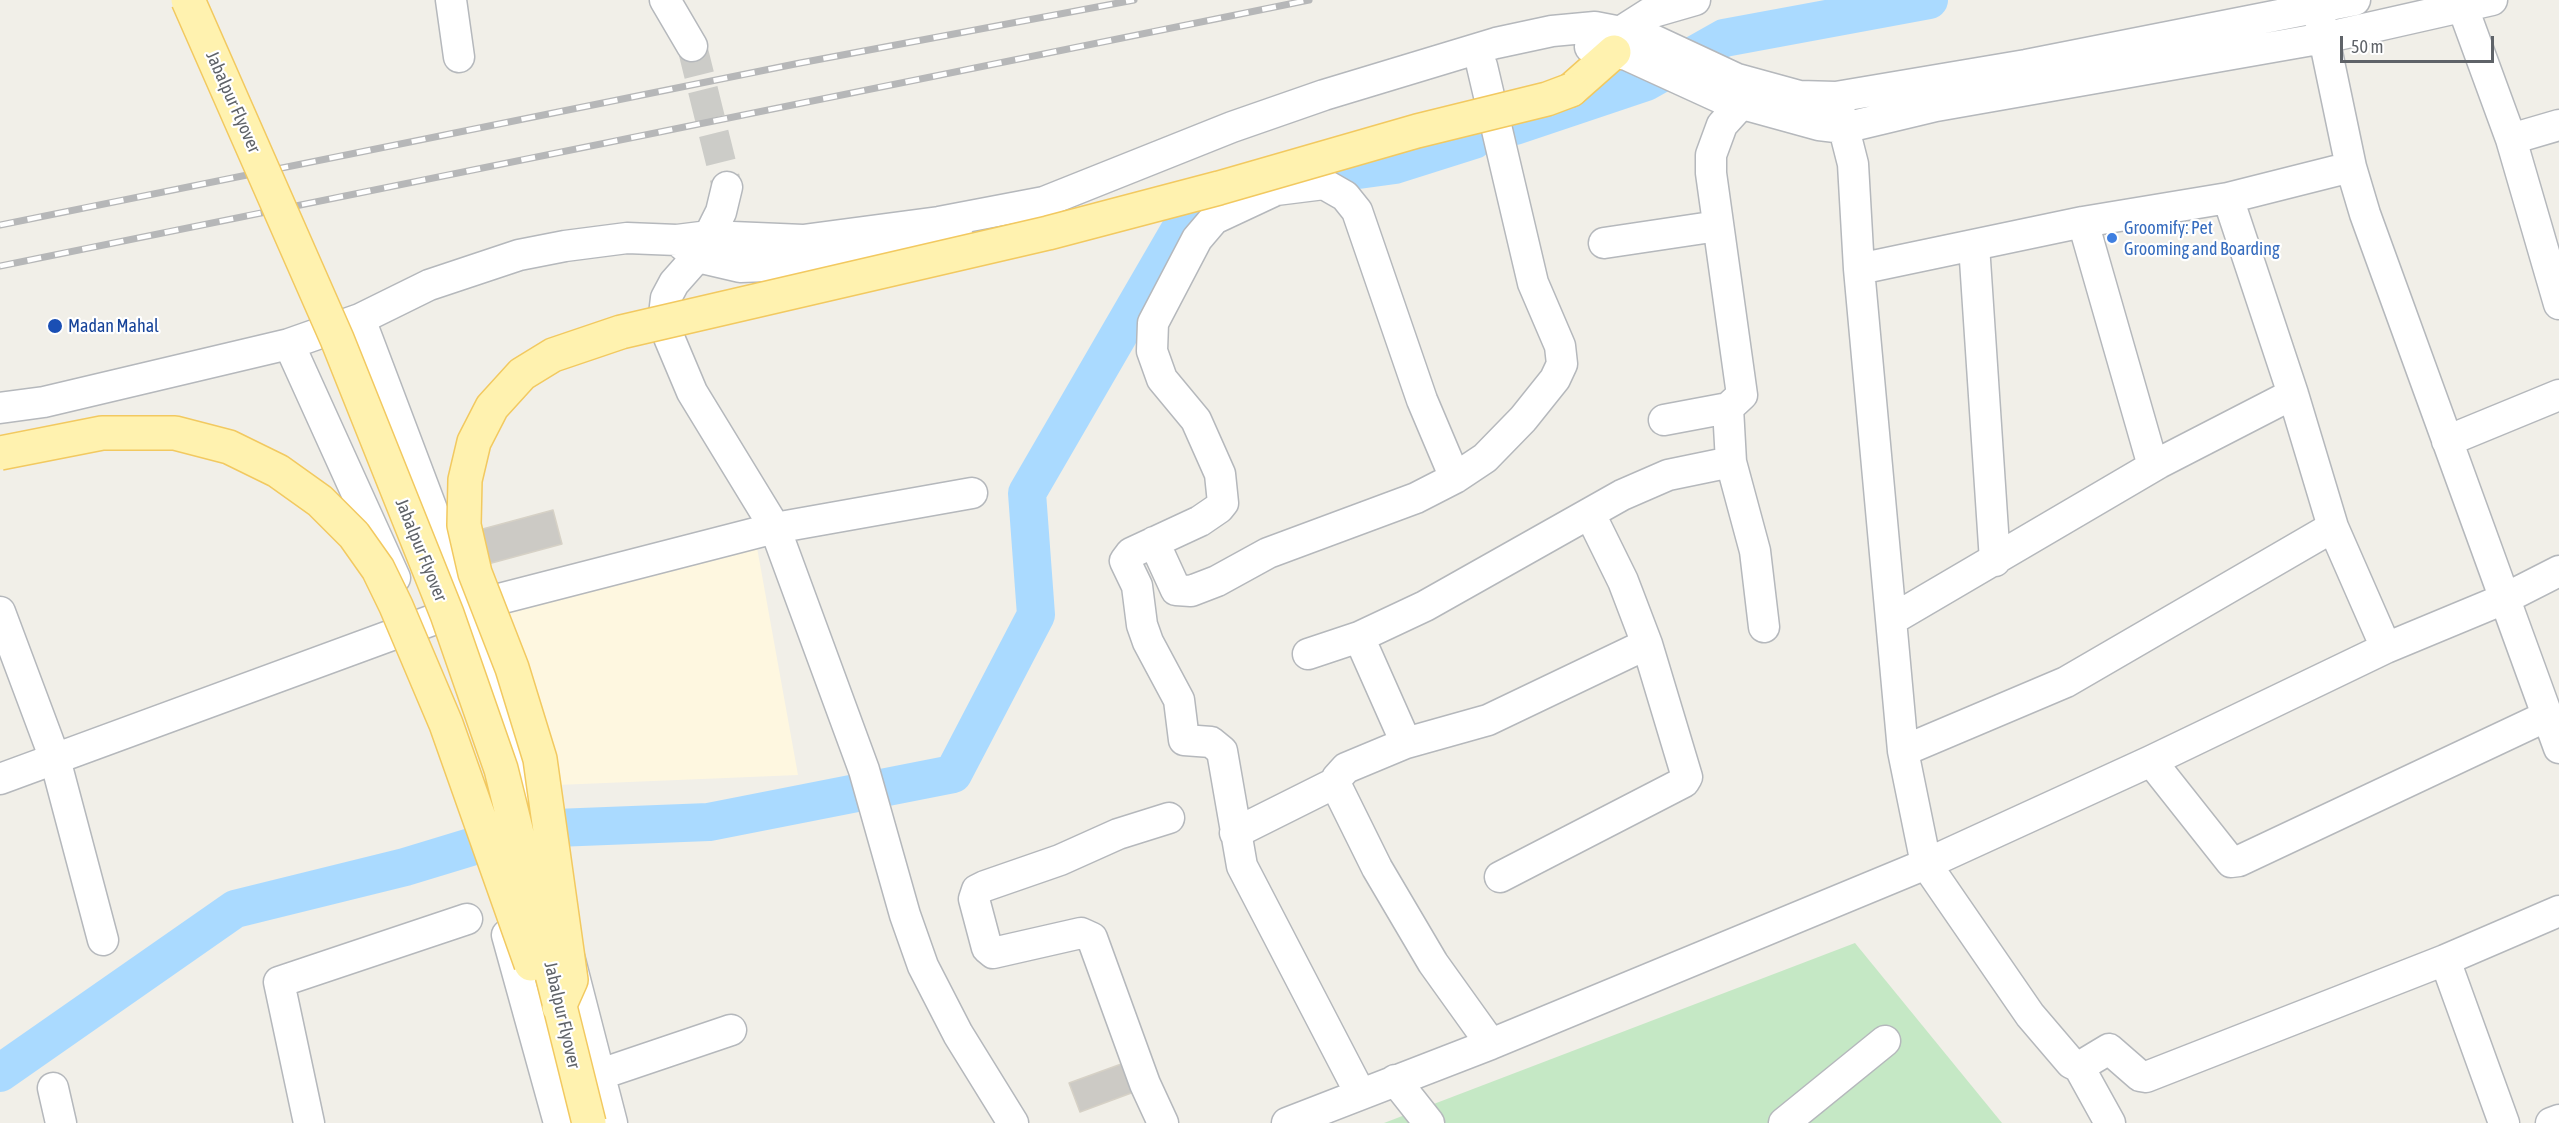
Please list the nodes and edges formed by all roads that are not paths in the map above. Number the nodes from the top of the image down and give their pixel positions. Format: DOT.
graph roads {
  1 [pos="188,0"];
  2 [pos="451,0"];
  3 [pos="1695,0"];
  4 [pos="2355,0"];
  5 [pos="2492,0"];
  6 [pos="2317,4"];
  7 [pos="2463,8"];
  8 [pos="2324,38"];
  9 [pos="1621,45"];
  10 [pos="459,57"];
  11 [pos="1482,66"];
  12 [pos="1733,94"];
  13 [pos="1836,98"];
  14 [pos="2559,125"];
  15 [pos="1844,128"];
  16 [pos="2511,139"];
  17 [pos="2351,167"];
  18 [pos="727,187"];
  19 [pos="2228,198"];
  20 [pos="2083,222"];
  21 [pos="1718,226"];
  22 [pos="1604,243"];
  23 [pos="695,244"];
  24 [pos="1974,245"];
  25 [pos="1859,269"];
  26 [pos="2559,304"];
  27 [pos="360,319"];
  28 [pos="289,344"];
  29 [pos="2293,394"];
  30 [pos="2559,395"];
  31 [pos="0,408"];
  32 [pos="1728,408"];
  33 [pos="1664,420"];
  34 [pos="2447,441"];
  35 [pos="0,453"];
  36 [pos="1731,462"];
  37 [pos="2153,466"];
  38 [pos="1455,478"];
  39 [pos="972,493"];
  40 [pos="1590,514"];
  41 [pos="2332,527"];
  42 [pos="775,528"];
  43 [pos="1154,542"];
  44 [pos="1995,561"];
  45 [pos="2559,572"];
  46 [pos="2504,599"];
  47 [pos="468,607"];
  48 [pos="0,612"];
  49 [pos="1893,619"];
  50 [pos="417,624"];
  51 [pos="1764,627"];
  52 [pos="1359,637"];
  53 [pos="1647,644"];
  54 [pos="2386,648"];
  55 [pos="1308,654"];
  56 [pos="2547,716"];
  57 [pos="1406,742"];
  58 [pos="2559,748"];
  59 [pos="1904,751"];
  60 [pos="55,759"];
  61 [pos="2151,761"];
  62 [pos="0,779"];
  63 [pos="1335,783"];
  64 [pos="1169,818"];
  65 [pos="1235,833"];
  66 [pos="1926,864"];
  67 [pos="1500,877"];
  68 [pos="2559,912"];
  69 [pos="467,919"];
  70 [pos="103,940"];
  71 [pos="2445,960"];
  72 [pos="561,1012"];
  73 [pos="731,1030"];
  74 [pos="1885,1041"];
  75 [pos="1491,1044"];
  76 [pos="2079,1067"];
  77 [pos="598,1075"];
  78 [pos="1395,1080"];
  79 [pos="53,1088"];
  80 [pos="1360,1093"];
  81 [pos="2559,1120"];
  82 [pos="62,1123"];
  83 [pos="309,1123"];
  84 [pos="559,1123"];
  85 [pos="589,1123"];
  86 [pos="612,1123"];
  87 [pos="1013,1123"];
  88 [pos="1163,1123"];
  89 [pos="1287,1123"];
  90 [pos="1429,1123"];
  91 [pos="1784,1123"];
  92 [pos="2110,1123"];
  93 [pos="2504,1123"];
  94 [pos="2551,1123"];
  1 -- 72 [label="main road, Jabalpur Flyover, bridge"];
  2 -- 10 [label="street"];
  3 -- 9 [label="street"];
  4 -- 6 [label="street"];
  5 -- 7 [label="street"];
  6 -- 8 [label="street"];
  6 -- 13 [label="street"];
  7 -- 8 [label="street"];
  7 -- 16 [label="street"];
  8 -- 15 [label="street"];
  8 -- 17 [label="street"];
  9 -- 11 [label="street"];
  9 -- 12 [label="street"];
  9 -- 23 [label="street"];
  9 -- 72 [label="main road, bridge"];
  11 -- 23 [label="street"];
  11 -- 38 [label="street"];
  12 -- 13 [label="street"];
  12 -- 15 [label="street"];
  12 -- 21 [label="street"];
  13 -- 15 [label="street"];
  14 -- 16 [label="street"];
  15 -- 25 [label="street"];
  16 -- 26 [label="street"];
  17 -- 19 [label="street"];
  17 -- 34 [label="street"];
  18 -- 23 [label="street"];
  19 -- 20 [label="street"];
  19 -- 29 [label="street"];
  20 -- 24 [label="street"];
  20 -- 37 [label="street"];
  21 -- 22 [label="street"];
  21 -- 32 [label="street"];
  23 -- 27 [label="street"];
  23 -- 42 [label="street"];
  24 -- 25 [label="street"];
  24 -- 44 [label="street"];
  25 -- 49 [label="street"];
  27 -- 28 [label="street"];
  27 -- 47 [label="street"];
  28 -- 31 [label="street"];
  28 -- 50 [label="street"];
  29 -- 37 [label="street"];
  29 -- 41 [label="street"];
  30 -- 34 [label="street"];
  32 -- 33 [label="street"];
  32 -- 36 [label="street"];
  34 -- 46 [label="street"];
  35 -- 72 [label="main road, bridge"];
  36 -- 40 [label="street"];
  36 -- 51 [label="street"];
  37 -- 44 [label="street"];
  38 -- 43 [label="street"];
  38 -- 43 [label="street"];
  39 -- 42 [label="street"];
  40 -- 52 [label="street"];
  40 -- 53 [label="street"];
  41 -- 54 [label="street"];
  41 -- 59 [label="street"];
  42 -- 47 [label="street"];
  42 -- 87 [label="street"];
  43 -- 65 [label="street"];
  44 -- 49 [label="street"];
  45 -- 46 [label="street"];
  46 -- 54 [label="street"];
  46 -- 56 [label="street"];
  47 -- 50 [label="street"];
  47 -- 77 [label="street"];
  48 -- 60 [label="street"];
  49 -- 59 [label="street"];
  50 -- 60 [label="street"];
  50 -- 84 [label="street"];
  52 -- 55 [label="street"];
  52 -- 57 [label="street"];
  53 -- 57 [label="street"];
  53 -- 67 [label="street"];
  54 -- 61 [label="street"];
  56 -- 58 [label="street"];
  56 -- 61 [label="street"];
  57 -- 63 [label="street"];
  59 -- 66 [label="street"];
  60 -- 62 [label="street"];
  60 -- 70 [label="street"];
  61 -- 66 [label="street"];
  63 -- 65 [label="street"];
  63 -- 75 [label="street"];
  64 -- 88 [label="street"];
  65 -- 80 [label="street"];
  66 -- 75 [label="street"];
  66 -- 76 [label="street"];
  68 -- 71 [label="street"];
  69 -- 83 [label="street"];
  71 -- 76 [label="street"];
  71 -- 93 [label="street"];
  72 -- 85 [label="main road, Jabalpur Flyover, bridge"];
  73 -- 77 [label="street"];
  74 -- 91 [label="street"];
  75 -- 78 [label="street"];
  76 -- 92 [label="street"];
  77 -- 86 [label="street"];
  78 -- 80 [label="street"];
  78 -- 90 [label="street"];
  79 -- 82 [label="street"];
  80 -- 89 [label="street"];
  81 -- 94 [label="street"];
}
